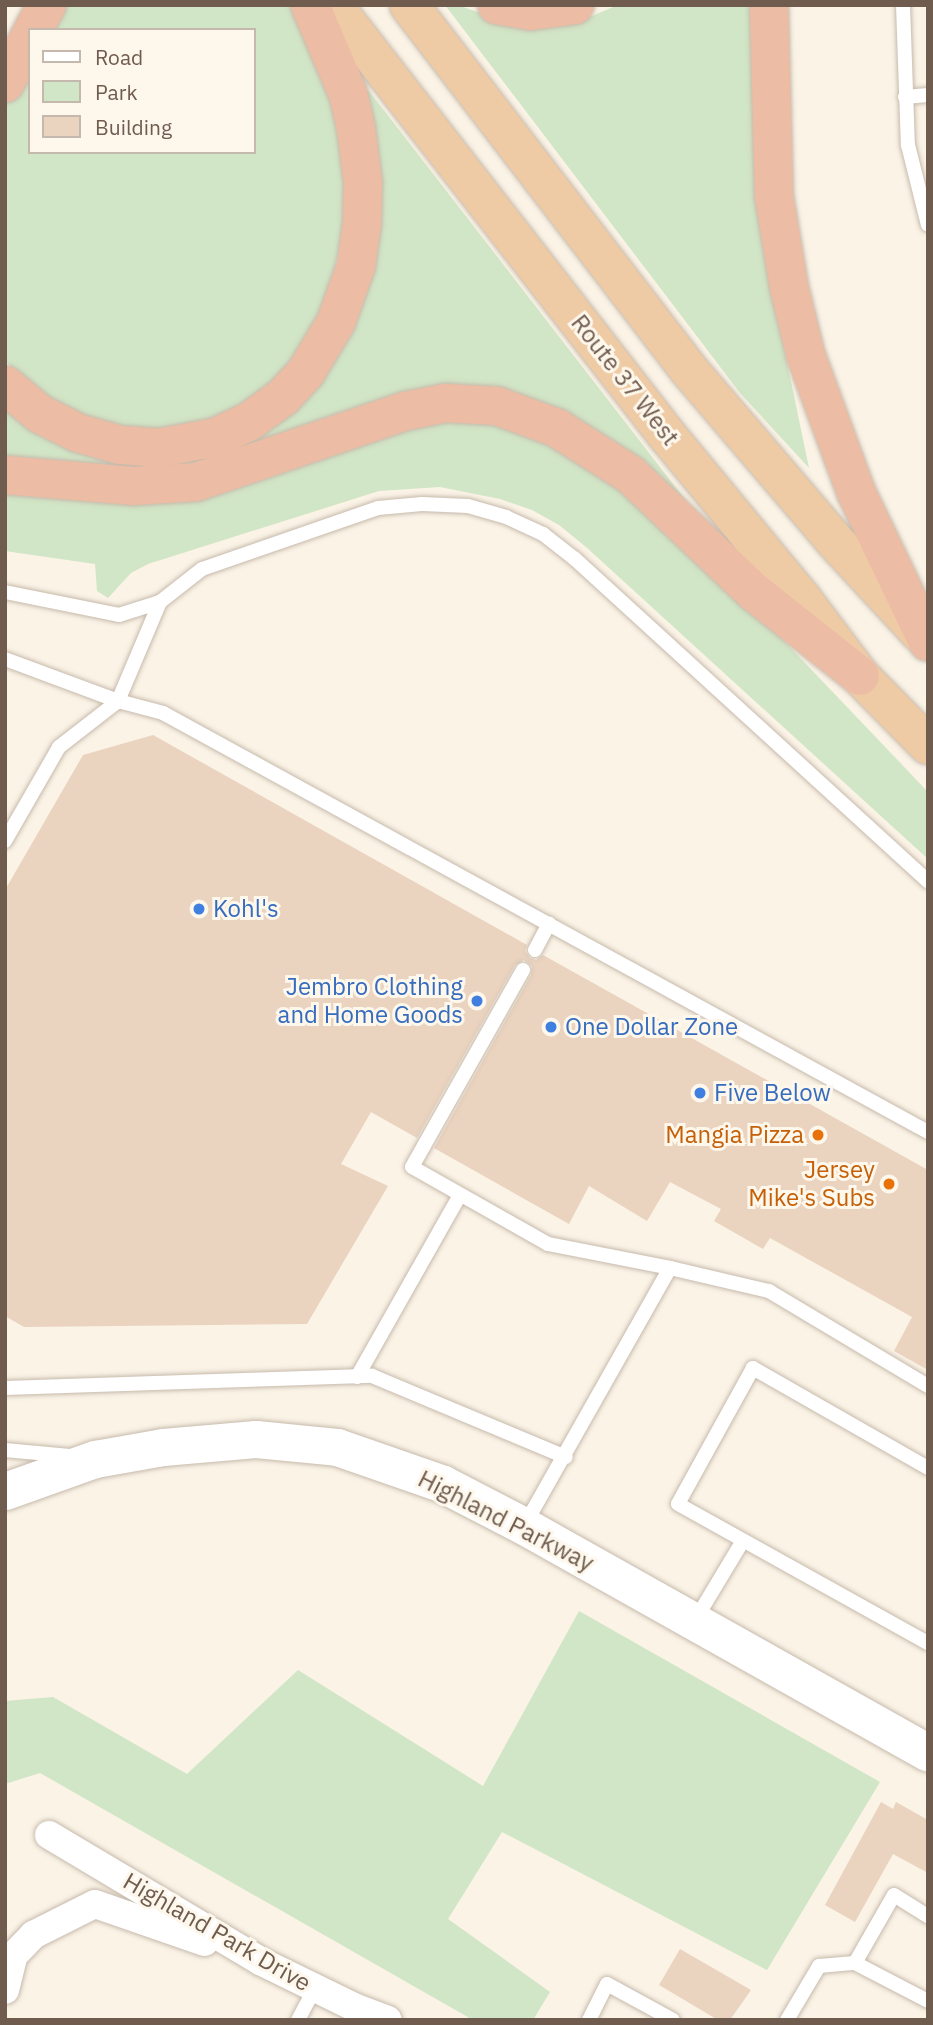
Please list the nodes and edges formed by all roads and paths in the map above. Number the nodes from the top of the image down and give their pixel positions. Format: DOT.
graph roads {
  1 [pos="47,5"];
  2 [pos="310,5"];
  3 [pos="332,5"];
  4 [pos="409,5"];
  5 [pos="496,5"];
  6 [pos="575,5"];
  7 [pos="769,5"];
  8 [pos="903,5"];
  9 [pos="34,28"];
  10 [pos="28,40"];
  11 [pos="5,83"];
  12 [pos="928,96"];
  13 [pos="905,97"];
  14 [pos="928,225"];
  15 [pos="5,384"];
  16 [pos="5,475"];
  17 [pos="5,592"];
  18 [pos="160,602"];
  19 [pos="928,642"];
  20 [pos="5,659"];
  21 [pos="860,677"];
  22 [pos="118,701"];
  23 [pos="928,745"];
  24 [pos="5,841"];
  25 [pos="928,881"];
  26 [pos="549,925"];
  27 [pos="535,950"];
  28 [pos="523,970"];
  29 [pos="928,1132"];
  30 [pos="460,1195"];
  31 [pos="670,1268"];
  32 [pos="357,1377"];
  33 [pos="928,1385"];
  34 [pos="5,1388"];
  35 [pos="5,1450"];
  36 [pos="566,1457"];
  37 [pos="95,1459"];
  38 [pos="928,1468"];
  39 [pos="5,1491"];
  40 [pos="524,1526"];
  41 [pos="742,1542"];
  42 [pos="693,1623"];
  43 [pos="928,1643"];
  44 [pos="928,1753"];
  45 [pos="50,1835"];
  46 [pos="928,1916"];
  47 [pos="260,1961"];
  48 [pos="855,1963"];
  49 [pos="315,1988"];
  50 [pos="5,1990"];
  51 [pos="928,2001"];
  52 [pos="298,2020"];
  53 [pos="388,2020"];
  54 [pos="589,2020"];
  55 [pos="673,2020"];
  56 [pos="787,2020"];
  1 -- 9 [label="highway"];
  2 -- 15 [label="highway"];
  3 -- 21 [label="highway, Route 37 West"];
  4 -- 19 [label="highway"];
  5 -- 6 [label="highway"];
  7 -- 19 [label="highway"];
  8 -- 13 [label="lane"];
  10 -- 11 [label="highway"];
  12 -- 13 [label="lane"];
  13 -- 14 [label="lane"];
  16 -- 21 [label="highway"];
  17 -- 18 [label="lane"];
  18 -- 22 [label="lane"];
  18 -- 25 [label="lane"];
  20 -- 22 [label="lane"];
  21 -- 23 [label="highway, Route 37 West"];
  22 -- 24 [label="lane"];
  22 -- 26 [label="lane"];
  26 -- 27 [label="lane"];
  26 -- 29 [label="lane"];
  28 -- 30 [label="lane"];
  30 -- 31 [label="lane"];
  30 -- 32 [label="lane"];
  31 -- 33 [label="lane"];
  31 -- 36 [label="lane"];
  32 -- 34 [label="lane"];
  32 -- 36 [label="lane"];
  35 -- 37 [label="lane"];
  36 -- 40 [label="lane"];
  37 -- 39 [label="street, Highland Parkway"];
  37 -- 40 [label="street, Highland Parkway"];
  38 -- 41 [label="lane"];
  40 -- 42 [label="street, Highland Parkway"];
  41 -- 42 [label="lane"];
  41 -- 43 [label="lane"];
  42 -- 44 [label="street, Highland Parkway"];
  45 -- 47 [label="street, Highland Park Drive"];
  46 -- 48 [label="lane"];
  47 -- 49 [label="street, Highland Park Drive"];
  47 -- 50 [label="street"];
  48 -- 51 [label="lane"];
  48 -- 56 [label="lane"];
  49 -- 52 [label="lane"];
  49 -- 53 [label="street, Highland Park Drive"];
  54 -- 55 [label="lane"];
}
